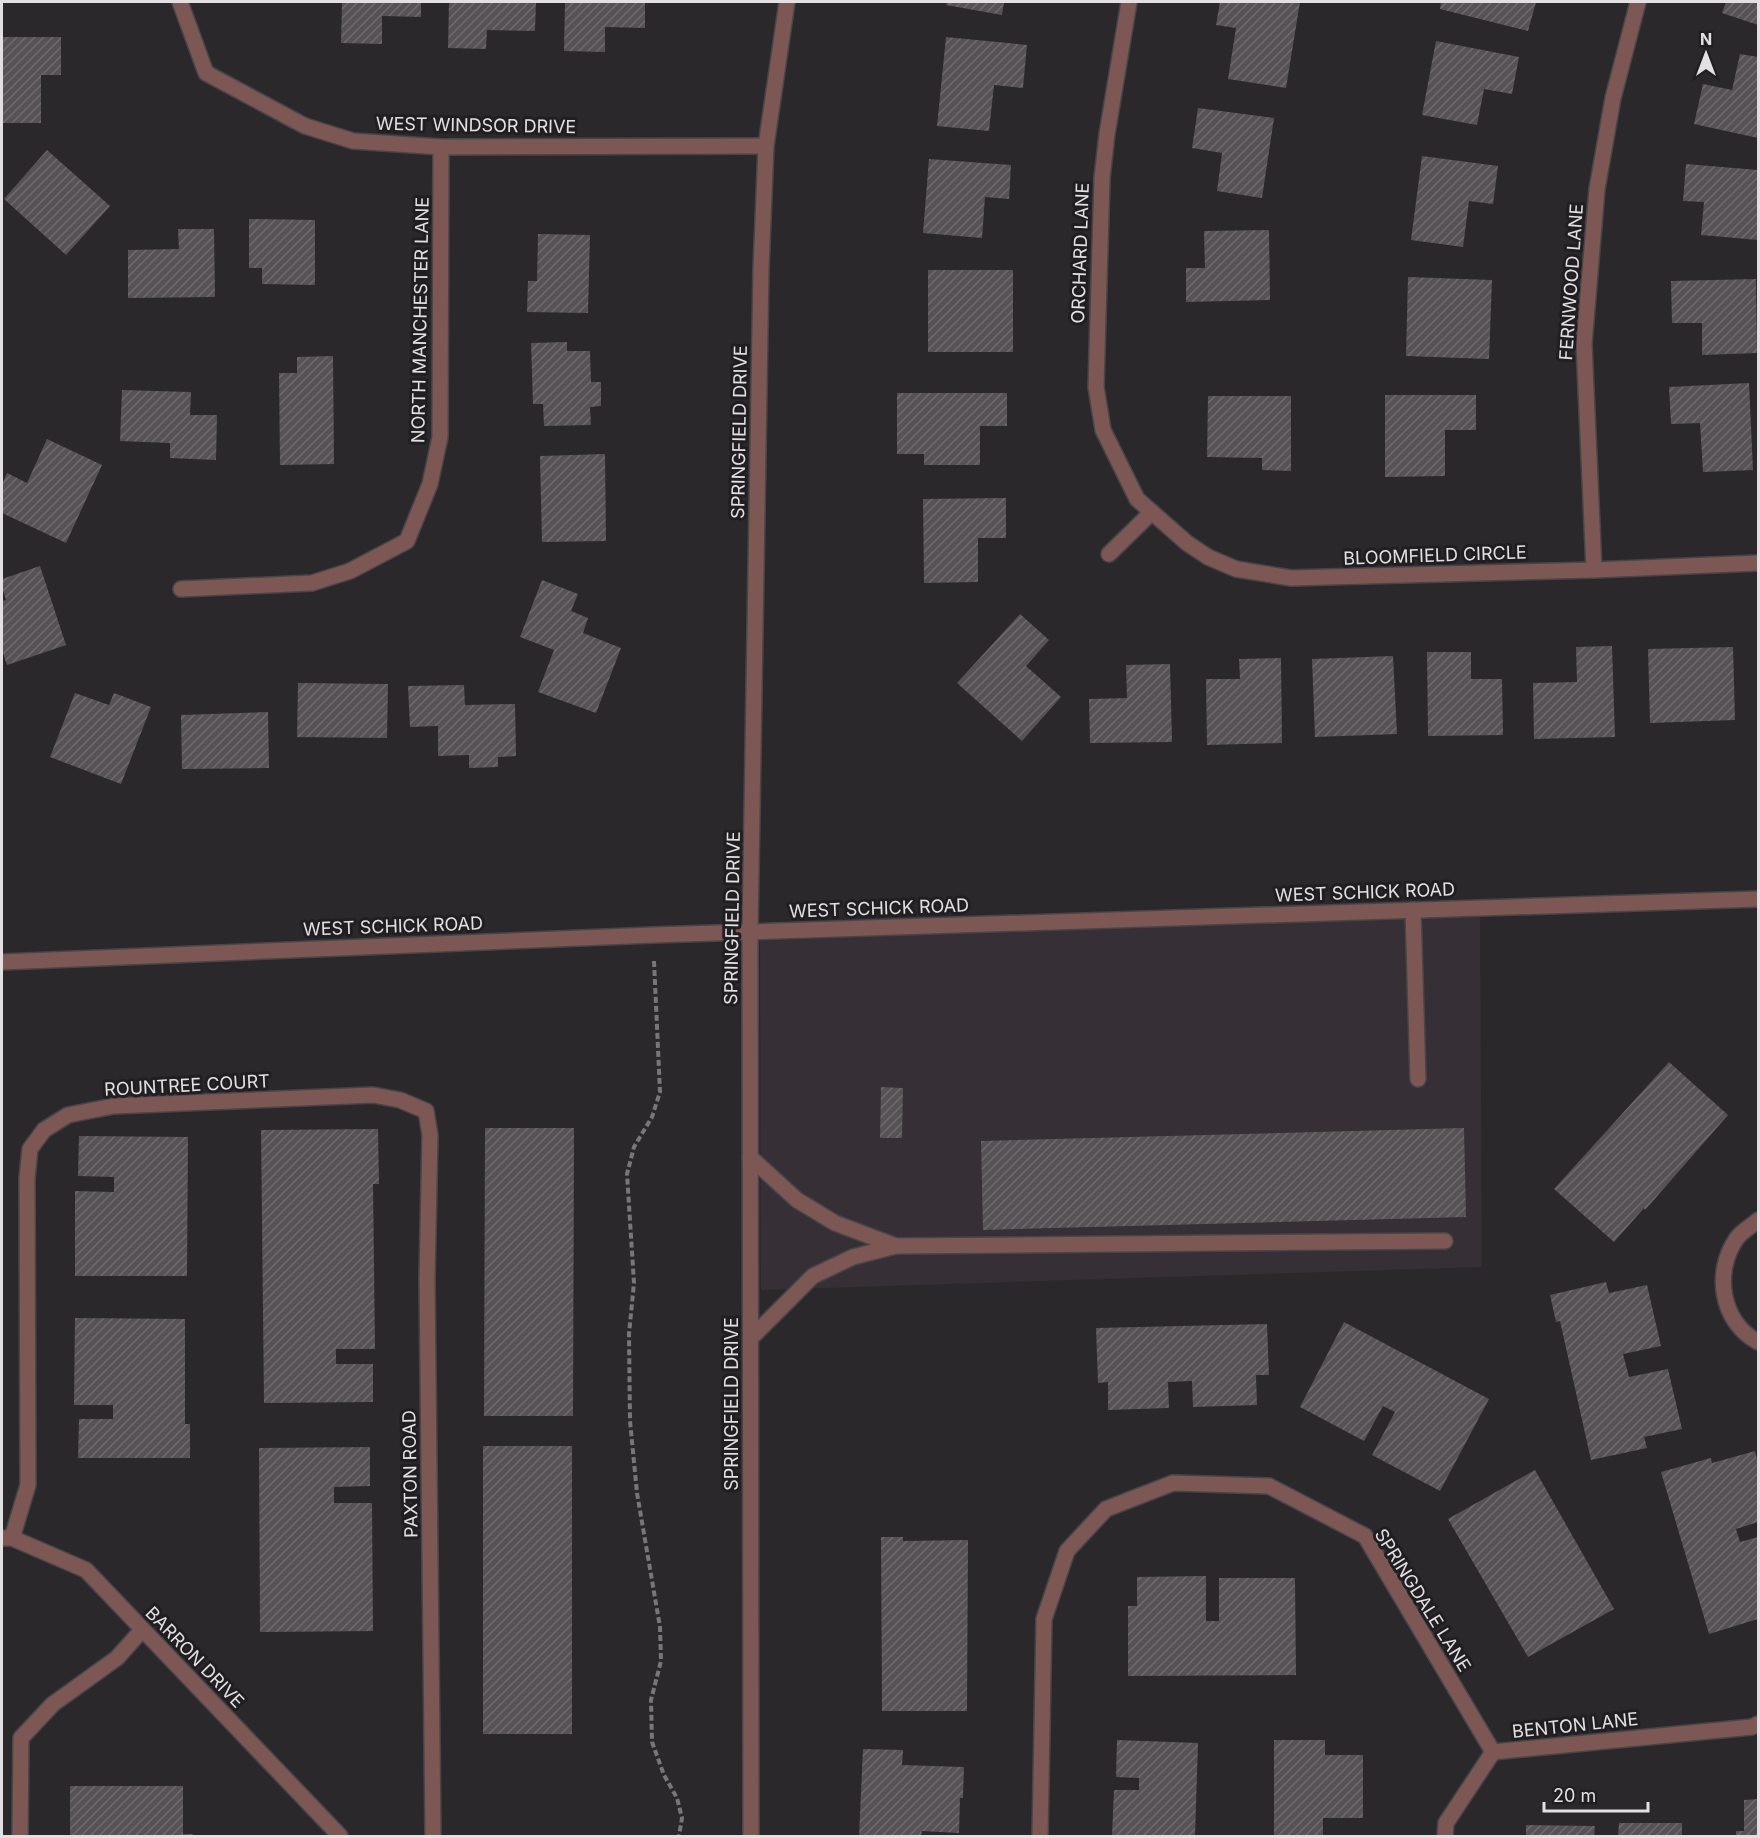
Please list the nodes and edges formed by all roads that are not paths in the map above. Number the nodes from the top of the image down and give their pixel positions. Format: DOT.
graph roads {
  1 [pos="180,2"];
  2 [pos="787,2"];
  3 [pos="1129,2"];
  4 [pos="1638,2"];
  5 [pos="766,146"];
  6 [pos="441,147"];
  7 [pos="1137,499"];
  8 [pos="1152,512"];
  9 [pos="1109,554"];
  10 [pos="1758,563"];
  11 [pos="1594,570"];
  12 [pos="181,589"];
  13 [pos="1758,899"];
  14 [pos="1413,910"];
  15 [pos="750,932"];
  16 [pos="2,962"];
  17 [pos="1418,1079"];
  18 [pos="426,1112"];
  19 [pos="750,1157"];
  20 [pos="1758,1220"];
  21 [pos="1445,1241"];
  22 [pos="896,1246"];
  23 [pos="751,1338"];
  24 [pos="1758,1342"];
  25 [pos="7,1538"];
  26 [pos="142,1630"];
  27 [pos="1758,1724"];
  28 [pos="1492,1752"];
  29 [pos="21,1836"];
  30 [pos="340,1836"];
  31 [pos="433,1836"];
  32 [pos="751,1836"];
  33 [pos="1040,1836"];
  34 [pos="1445,1836"];
  1 -- 6 [label="street, WEST WINDSOR DRIVE"];
  2 -- 5 [label="street, SPRINGFIELD DRIVE"];
  3 -- 7 [label="street, ORCHARD LANE"];
  4 -- 11 [label="street, FERNWOOD LANE"];
  5 -- 6 [label="street, WEST WINDSOR DRIVE"];
  5 -- 15 [label="street, SPRINGFIELD DRIVE"];
  6 -- 12 [label="street, NORTH MANCHESTER LANE"];
  7 -- 8 [label="street, BLOOMFIELD CIRCLE"];
  8 -- 9 [label="street"];
  8 -- 11 [label="street, BLOOMFIELD CIRCLE"];
  10 -- 11 [label="street, BLOOMFIELD CIRCLE"];
  13 -- 14 [label="street, WEST SCHICK ROAD"];
  14 -- 15 [label="street, WEST SCHICK ROAD"];
  14 -- 17 [label="street"];
  15 -- 16 [label="street, WEST SCHICK ROAD"];
  15 -- 19 [label="street, SPRINGFIELD DRIVE"];
  18 -- 25 [label="street, ROUNTREE COURT"];
  18 -- 31 [label="street, PAXTON ROAD"];
  19 -- 22 [label="street"];
  19 -- 23 [label="street, SPRINGFIELD DRIVE"];
  20 -- 24 [label="street"];
  21 -- 22 [label="street"];
  22 -- 23 [label="street"];
  23 -- 32 [label="street, SPRINGFIELD DRIVE"];
  25 -- 26 [label="street, BARRON DRIVE"];
  26 -- 29 [label="street"];
  26 -- 30 [label="street, BARRON DRIVE"];
  27 -- 28 [label="street, BENTON LANE"];
  28 -- 33 [label="street, SPRINGDALE LANE"];
  28 -- 34 [label="street, BENTON LANE"];
}
